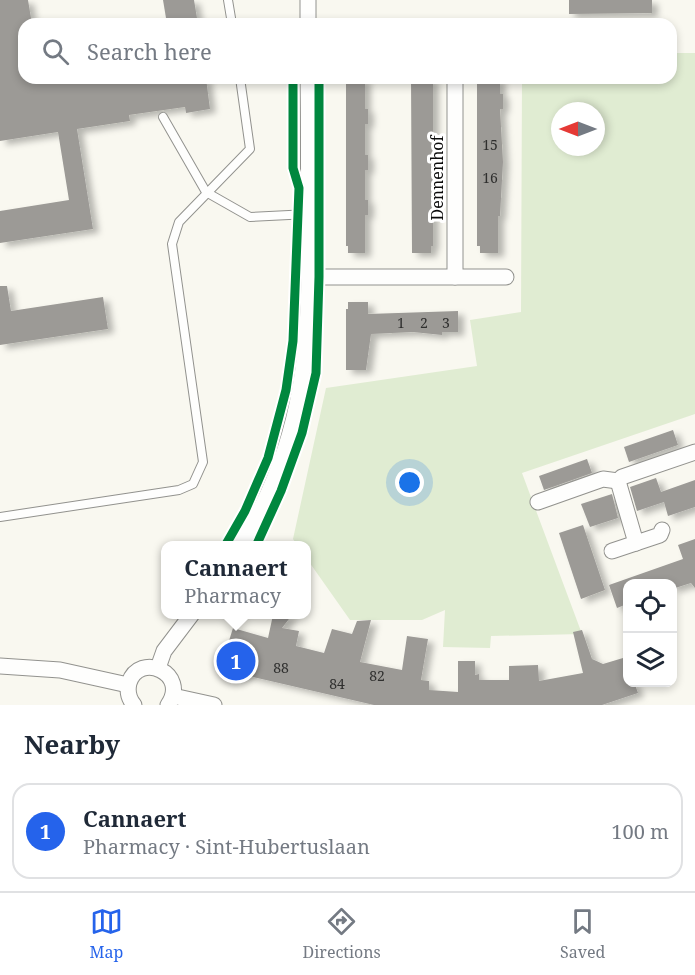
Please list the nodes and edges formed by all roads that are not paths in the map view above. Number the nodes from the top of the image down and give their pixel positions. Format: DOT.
graph roads {
  1 [pos="228,0"];
  2 [pos="308,0"];
  3 [pos="231,18"];
  4 [pos="308,18"];
  5 [pos="241,84"];
  6 [pos="308,84"];
  7 [pos="455,84"];
  8 [pos="163,117"];
  9 [pos="206,192"];
  10 [pos="309,214"];
  11 [pos="455,277"];
  12 [pos="310,278"];
  13 [pos="506,278"];
  14 [pos="695,452"];
  15 [pos="618,481"];
  16 [pos="538,502"];
  17 [pos="0,517"];
  18 [pos="662,530"];
  19 [pos="243,541"];
  20 [pos="636,543"];
  21 [pos="612,551"];
  22 [pos="189,619"];
  23 [pos="0,666"];
  24 [pos="158,668"];
  25 [pos="128,686"];
  26 [pos="170,700"];
  27 [pos="134,705"];
  28 [pos="214,705"];
  1 -- 3 [label="lane"];
  2 -- 4 [label="street"];
  5 -- 9 [label="lane"];
  6 -- 10 [label="street"];
  7 -- 11 [label="street, Dennenhof"];
  8 -- 9 [label="lane"];
  9 -- 10 [label="lane"];
  9 -- 17 [label="lane"];
  10 -- 12 [label="street"];
  11 -- 12 [label="street"];
  11 -- 13 [label="street"];
  12 -- 19 [label="street"];
  14 -- 15 [label="street"];
  15 -- 16 [label="street"];
  15 -- 20 [label="street"];
  18 -- 20 [label="street"];
  20 -- 21 [label="street"];
  22 -- 24 [label="street"];
  23 -- 25 [label="street"];
  24 -- 25 [label="street"];
  24 -- 26 [label="street"];
  25 -- 27 [label="street"];
  26 -- 28 [label="street"];
}
